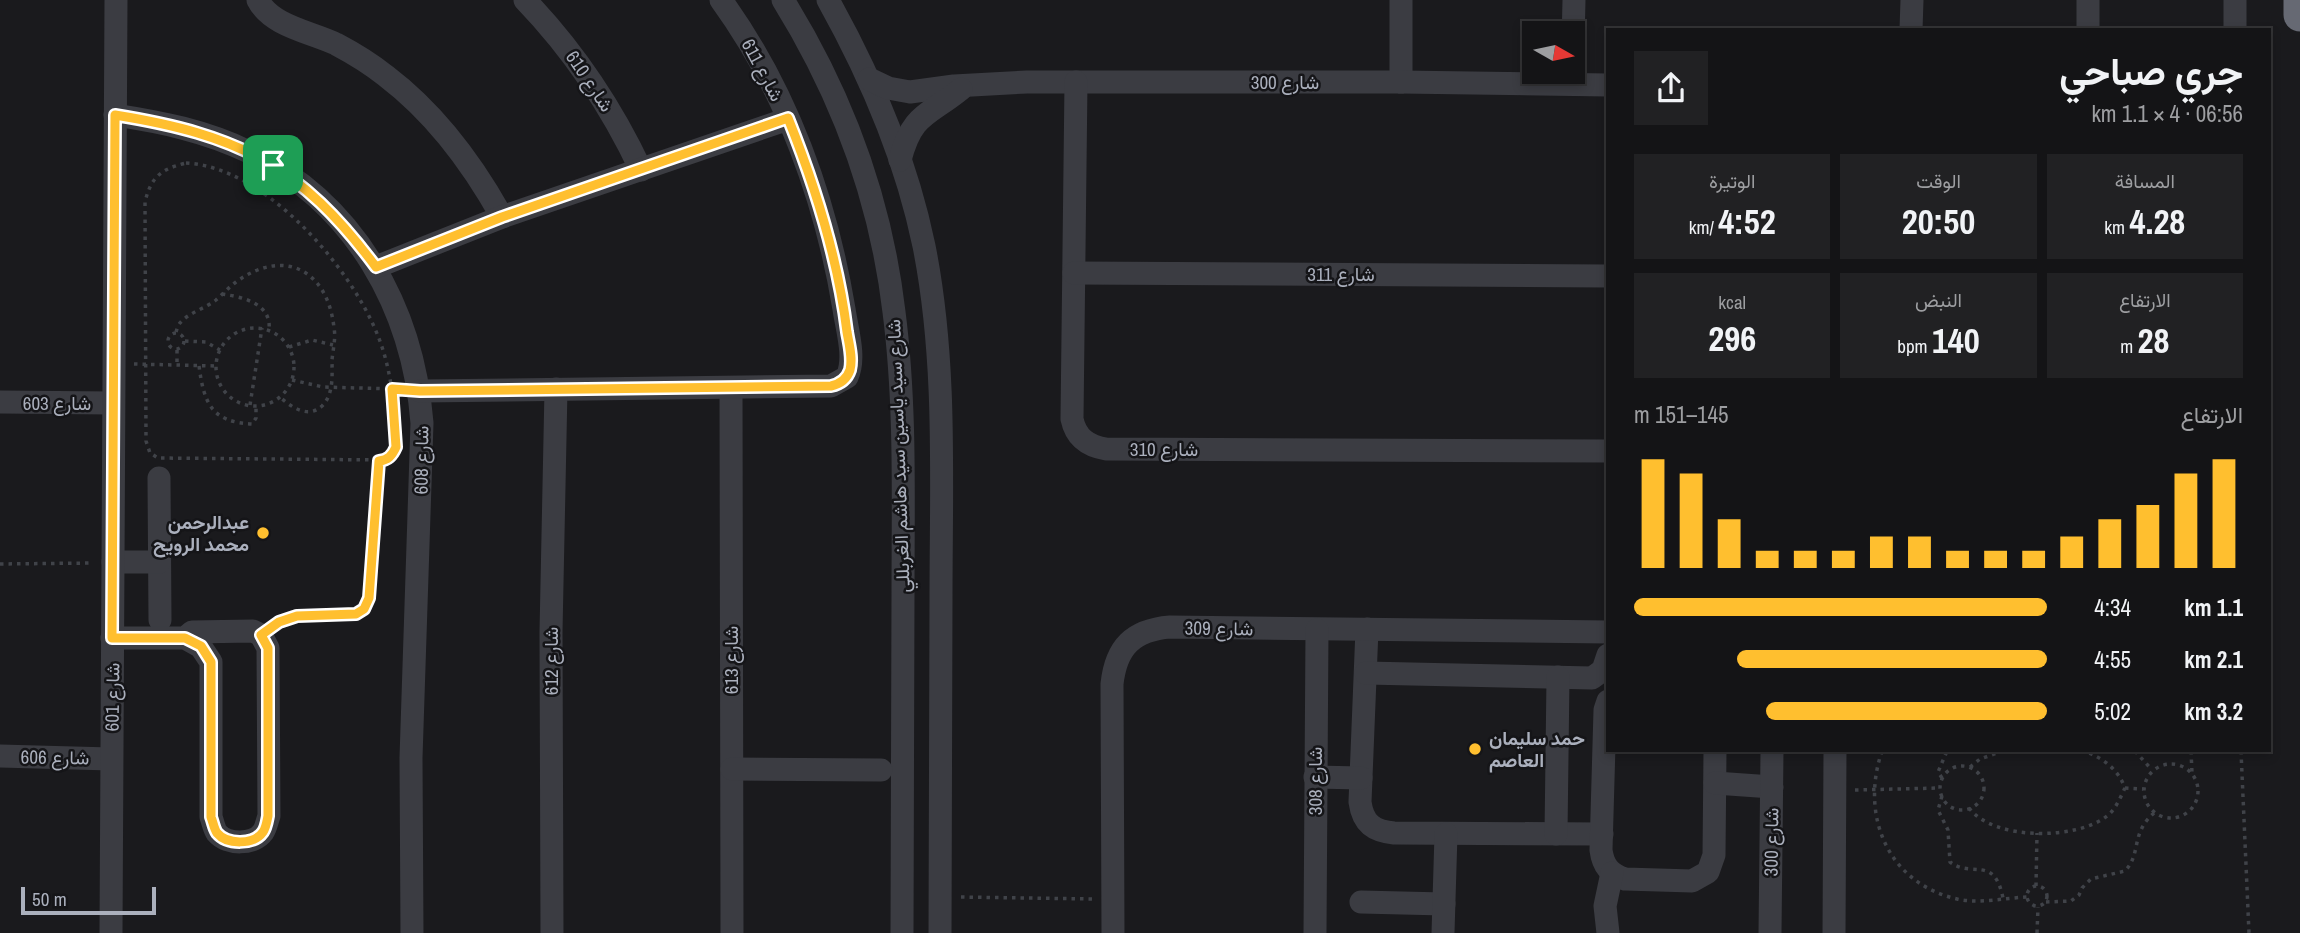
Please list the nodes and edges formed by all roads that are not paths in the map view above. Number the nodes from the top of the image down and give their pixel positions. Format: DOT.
graph roads {
  1 [pos="116,0"];
  2 [pos="258,0"];
  3 [pos="525,0"];
  4 [pos="721,0"];
  5 [pos="783,0"];
  6 [pos="828,0"];
  7 [pos="1401,0"];
  8 [pos="1574,0"];
  9 [pos="1912,0"];
  10 [pos="2088,0"];
  11 [pos="2235,0"];
  12 [pos="2300,0"];
  13 [pos="2300,15"];
  14 [pos="1574,21"];
  15 [pos="1912,28"];
  16 [pos="2088,28"];
  17 [pos="2235,28"];
  18 [pos="869,79"];
  19 [pos="1522,79"];
  20 [pos="1586,81"];
  21 [pos="1076,82"];
  22 [pos="1401,82"];
  23 [pos="1606,85"];
  24 [pos="963,87"];
  25 [pos="115,115"];
  26 [pos="788,118"];
  27 [pos="900,160"];
  28 [pos="641,170"];
  29 [pos="502,217"];
  30 [pos="376,267"];
  31 [pos="1074,273"];
  32 [pos="1606,275"];
  33 [pos="898,344"];
  34 [pos="937,344"];
  35 [pos="731,387"];
  36 [pos="556,389"];
  37 [pos="420,391"];
  38 [pos="0,402"];
  39 [pos="113,403"];
  40 [pos="1606,451"];
  41 [pos="159,478"];
  42 [pos="113,562"];
  43 [pos="159,562"];
  44 [pos="160,620"];
  45 [pos="1367,629"];
  46 [pos="1317,630"];
  47 [pos="226,632"];
  48 [pos="1606,632"];
  49 [pos="112,638"];
  50 [pos="185,638"];
  51 [pos="1606,661"];
  52 [pos="211,666"];
  53 [pos="1366,673"];
  54 [pos="1558,677"];
  55 [pos="1606,707"];
  56 [pos="1716,752"];
  57 [pos="1772,752"];
  58 [pos="1835,752"];
  59 [pos="0,756"];
  60 [pos="111,758"];
  61 [pos="732,769"];
  62 [pos="881,770"];
  63 [pos="1315,777"];
  64 [pos="1361,778"];
  65 [pos="1715,783"];
  66 [pos="1772,787"];
  67 [pos="1446,834"];
  68 [pos="1556,834"];
  69 [pos="1602,835"];
  70 [pos="1612,873"];
  71 [pos="1361,902"];
  72 [pos="1444,904"];
  73 [pos="111,933"];
  74 [pos="412,933"];
  75 [pos="552,933"];
  76 [pos="732,933"];
  77 [pos="902,933"];
  78 [pos="940,933"];
  79 [pos="1113,933"];
  80 [pos="1315,933"];
  81 [pos="1443,933"];
  82 [pos="1608,933"];
  83 [pos="1770,933"];
  84 [pos="1834,933"];
  1 -- 25 [label="street, شارع 601"];
  2 -- 29 [label="street"];
  3 -- 28 [label="street, شارع 610"];
  4 -- 26 [label="street, شارع 611"];
  5 -- 33 [label="street, شارع سيد ياسين سيد هاشم الغربللي"];
  6 -- 18 [label="street, شارع سيد ياسين سيد هاشم الغربللي"];
  7 -- 22 [label="street"];
  8 -- 14 [label="street"];
  9 -- 15 [label="street"];
  10 -- 16 [label="street"];
  11 -- 17 [label="street"];
  12 -- 13 [label="highway"];
  18 -- 24 [label="street, شارع 300"];
  18 -- 27 [label="street, شارع سيد ياسين سيد هاشم الغربللي"];
  19 -- 22 [label="street, شارع 300"];
  20 -- 23 [label="street, شارع 300"];
  21 -- 22 [label="street, شارع 300"];
  21 -- 24 [label="street, شارع 300"];
  21 -- 31 [label="street, شارع 310"];
  24 -- 27 [label="street, شارع 300"];
  25 -- 30 [label="street, شارع 608"];
  25 -- 39 [label="street, شارع 601"];
  26 -- 28 [label="street"];
  26 -- 35 [label="street, شارع 611"];
  27 -- 34 [label="street, شارع سيد ياسين سيد هاشم الغربللي"];
  28 -- 29 [label="street"];
  29 -- 30 [label="street"];
  30 -- 37 [label="street, شارع 608"];
  31 -- 32 [label="street, شارع 311"];
  31 -- 40 [label="street, شارع 310"];
  33 -- 34 [label="street"];
  33 -- 77 [label="street, شارع سيد ياسين سيد هاشم الغربللي"];
  34 -- 78 [label="street, شارع سيد ياسين سيد هاشم الغربللي"];
  35 -- 36 [label="street, شارع 611"];
  35 -- 61 [label="street, شارع 613"];
  36 -- 37 [label="street, شارع 611"];
  36 -- 75 [label="street, شارع 612"];
  37 -- 74 [label="street, شارع 608"];
  38 -- 39 [label="street, شارع 603"];
  39 -- 42 [label="street, شارع 601"];
  41 -- 43 [label="street"];
  42 -- 43 [label="street"];
  42 -- 49 [label="street, شارع 601"];
  43 -- 44 [label="street"];
  45 -- 46 [label="street, شارع 309"];
  45 -- 48 [label="street, شارع 309"];
  45 -- 53 [label="street"];
  46 -- 63 [label="street, شارع 308"];
  46 -- 79 [label="street, شارع 309"];
  47 -- 50 [label="street"];
  47 -- 52 [label="street"];
  47 -- 52 [label="street"];
  49 -- 50 [label="street"];
  49 -- 60 [label="street, شارع 601"];
  50 -- 52 [label="street"];
  51 -- 54 [label="street"];
  53 -- 54 [label="street"];
  53 -- 64 [label="street"];
  54 -- 68 [label="street"];
  55 -- 69 [label="street"];
  56 -- 65 [label="street"];
  57 -- 66 [label="street, شارع 300"];
  58 -- 84 [label="street"];
  59 -- 60 [label="street, شارع 606"];
  60 -- 73 [label="street, شارع 601"];
  61 -- 62 [label="street"];
  61 -- 76 [label="street, شارع 613"];
  63 -- 64 [label="street"];
  63 -- 80 [label="street, شارع 308"];
  64 -- 67 [label="street"];
  65 -- 66 [label="street"];
  65 -- 70 [label="street"];
  66 -- 83 [label="street, شارع 300"];
  67 -- 68 [label="street"];
  67 -- 72 [label="street"];
  68 -- 69 [label="street"];
  69 -- 70 [label="street"];
  70 -- 82 [label="street"];
  71 -- 72 [label="street"];
  72 -- 81 [label="street"];
}
